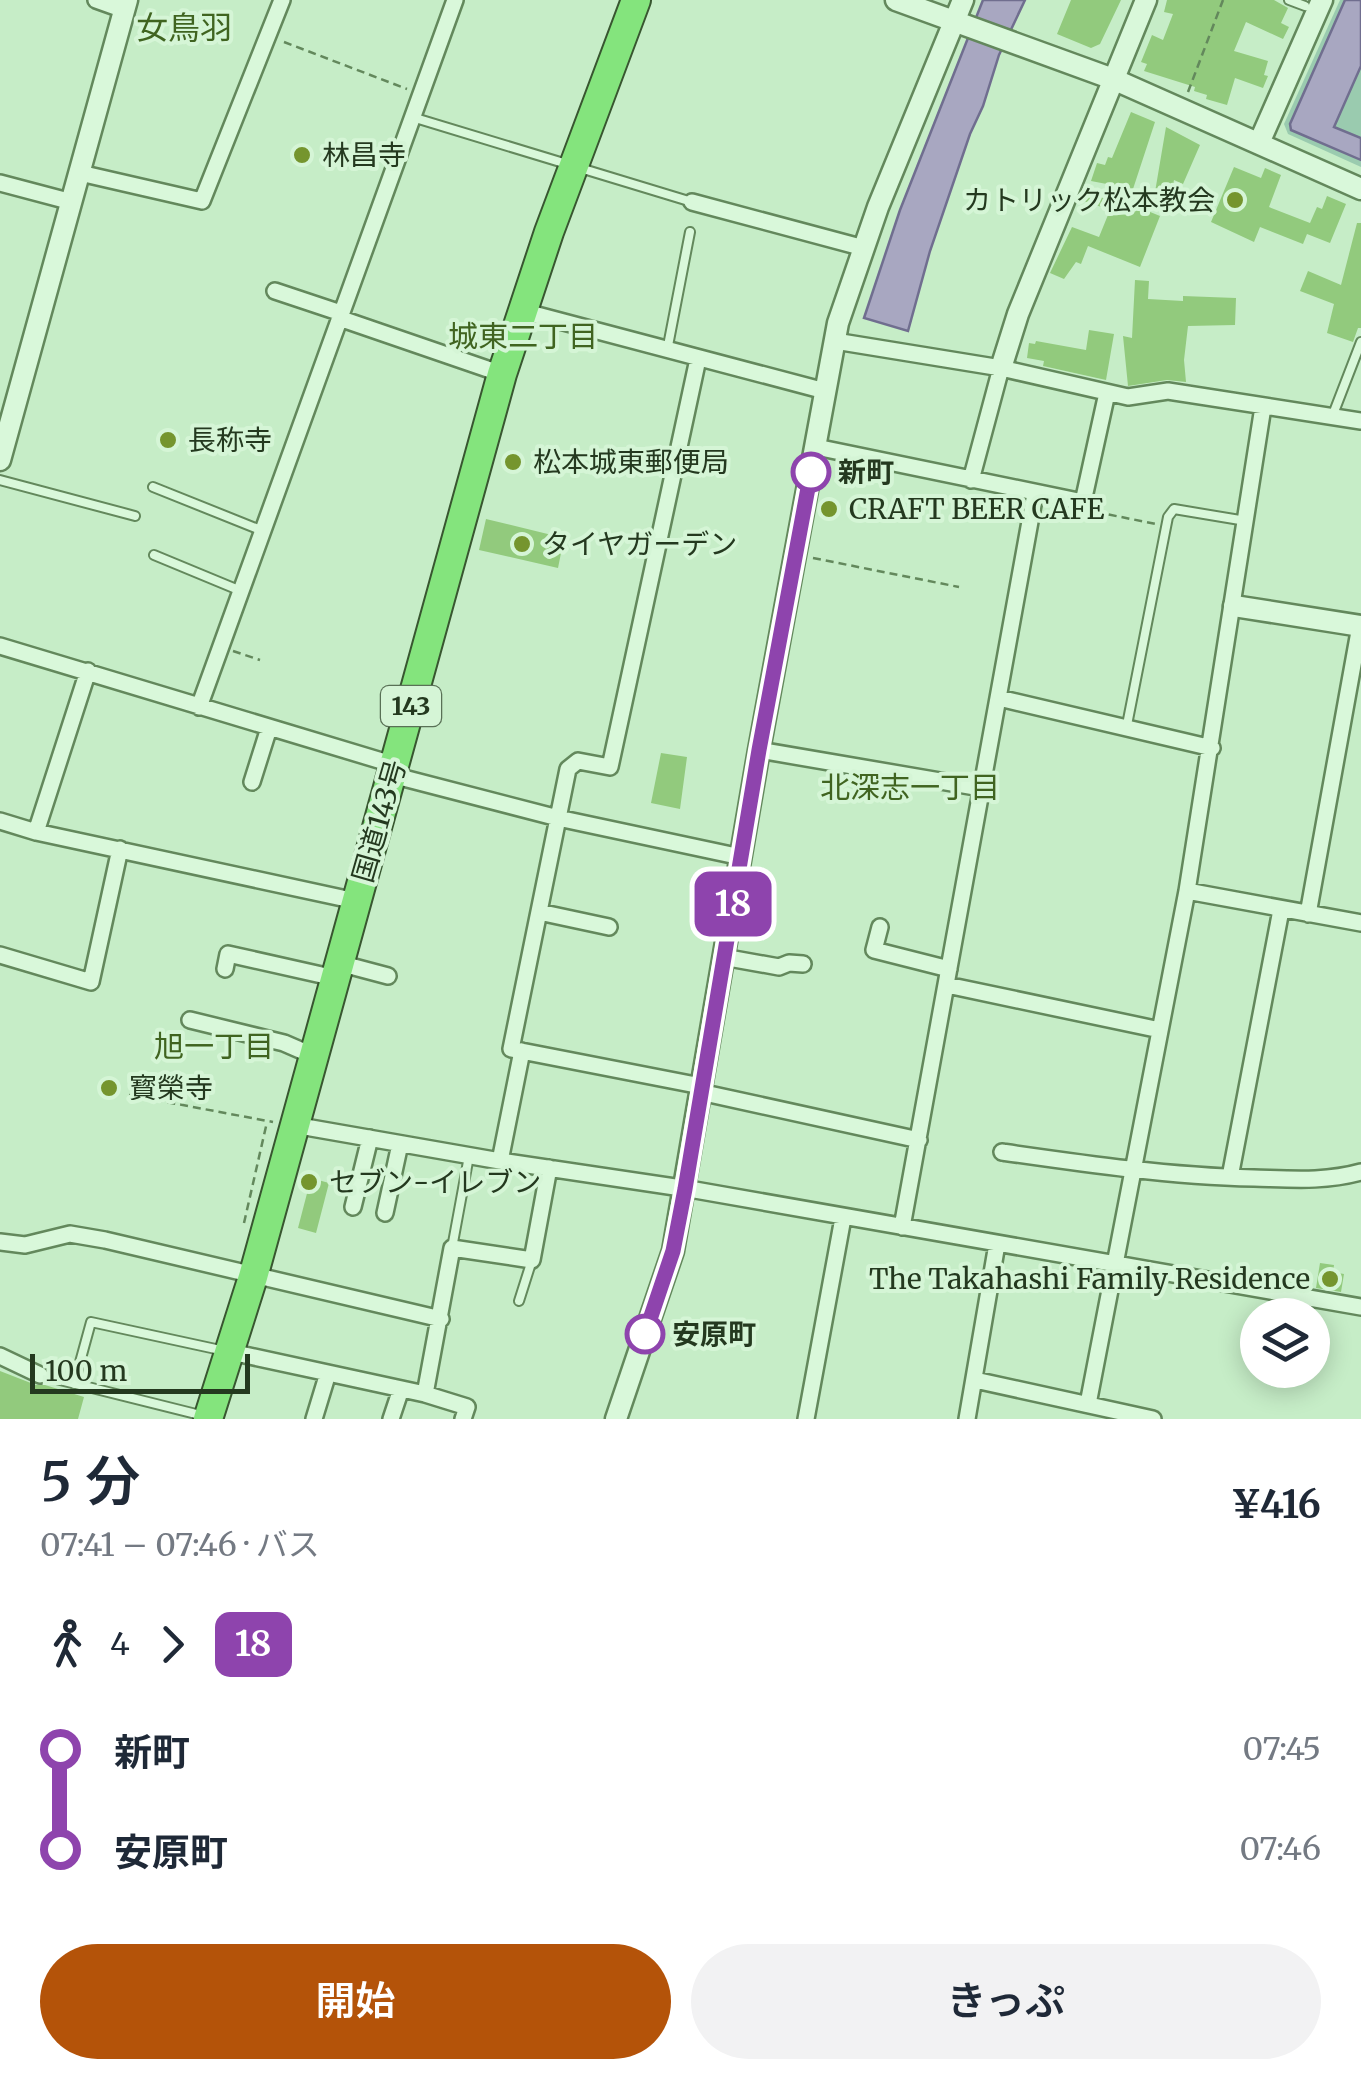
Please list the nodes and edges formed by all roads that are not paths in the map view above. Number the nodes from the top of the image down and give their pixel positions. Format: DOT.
graph roads {
  1 [pos="96,0"];
  2 [pos="282,0"];
  3 [pos="455,0"];
  4 [pos="636,0"];
  5 [pos="896,0"];
  6 [pos="963,0"];
  7 [pos="1146,0"];
  8 [pos="1289,0"];
  9 [pos="1314,3"];
  10 [pos="126,5"];
  11 [pos="963,23"];
  12 [pos="1114,80"];
  13 [pos="412,117"];
  14 [pos="1259,143"];
  15 [pos="574,166"];
  16 [pos="80,173"];
  17 [pos="0,183"];
  18 [pos="1361,189"];
  19 [pos="72,202"];
  20 [pos="692,202"];
  21 [pos="690,232"];
  22 [pos="864,248"];
  23 [pos="275,291"];
  24 [pos="522,310"];
  25 [pos="340,316"];
  26 [pos="835,341"];
  27 [pos="1361,342"];
  28 [pos="667,352"];
  29 [pos="698,359"];
  30 [pos="1001,368"];
  31 [pos="502,374"];
  32 [pos="826,391"];
  33 [pos="1108,393"];
  34 [pos="1262,407"];
  35 [pos="1332,417"];
  36 [pos="5,420"];
  37 [pos="1361,421"];
  38 [pos="816,446"];
  39 [pos="0,460"];
  40 [pos="0,480"];
  41 [pos="971,480"];
  42 [pos="152,487"];
  43 [pos="1035,494"];
  44 [pos="135,516"];
  45 [pos="1246,521"];
  46 [pos="263,531"];
  47 [pos="154,555"];
  48 [pos="241,590"];
  49 [pos="1234,606"];
  50 [pos="1360,626"];
  51 [pos="0,646"];
  52 [pos="88,671"];
  53 [pos="999,698"];
  54 [pos="199,708"];
  55 [pos="269,728"];
  56 [pos="1126,730"];
  57 [pos="1212,748"];
  58 [pos="759,750"];
  59 [pos="393,770"];
  60 [pos="252,782"];
  61 [pos="981,788"];
  62 [pos="558,818"];
  63 [pos="0,820"];
  64 [pos="36,832"];
  65 [pos="120,849"];
  66 [pos="741,856"];
  67 [pos="1187,892"];
  68 [pos="356,901"];
  69 [pos="1281,910"];
  70 [pos="539,912"];
  71 [pos="1308,914"];
  72 [pos="1361,923"];
  73 [pos="609,928"];
  74 [pos="880,928"];
  75 [pos="0,956"];
  76 [pos="724,957"];
  77 [pos="224,958"];
  78 [pos="803,964"];
  79 [pos="337,970"];
  80 [pos="388,976"];
  81 [pos="948,977"];
  82 [pos="210,1006"];
  83 [pos="1160,1030"];
  84 [pos="522,1051"];
  85 [pos="314,1056"];
  86 [pos="701,1089"];
  87 [pos="280,1123"];
  88 [pos="370,1138"];
  89 [pos="918,1140"];
  90 [pos="400,1144"];
  91 [pos="1002,1152"];
  92 [pos="468,1156"];
  93 [pos="500,1161"];
  94 [pos="549,1168"];
  95 [pos="1132,1171"];
  96 [pos="1361,1172"];
  97 [pos="1230,1177"];
  98 [pos="685,1189"];
  99 [pos="353,1207"];
  100 [pos="385,1214"];
  101 [pos="843,1218"];
  102 [pos="902,1227"];
  103 [pos="0,1242"];
  104 [pos="997,1244"];
  105 [pos="452,1248"];
  106 [pos="532,1260"];
  107 [pos="1114,1265"];
  108 [pos="252,1278"];
  109 [pos="519,1302"];
  110 [pos="1361,1308"];
  111 [pos="441,1319"];
  112 [pos="232,1352"];
  113 [pos="0,1356"];
  114 [pos="328,1373"];
  115 [pos="40,1375"];
  116 [pos="974,1380"];
  117 [pos="74,1384"];
  118 [pos="401,1389"];
  119 [pos="425,1394"];
  120 [pos="1088,1404"];
  121 [pos="1110,1414"];
  122 [pos="208,1418"];
  123 [pos="314,1419"];
  124 [pos="391,1419"];
  125 [pos="463,1419"];
  126 [pos="616,1419"];
  127 [pos="806,1419"];
  128 [pos="967,1419"];
  129 [pos="1154,1419"];
  1 -- 10 [label="street"];
  2 -- 16 [label="street"];
  3 -- 13 [label="street"];
  4 -- 15 [label="highway, 国道143号 / 143"];
  5 -- 11 [label="street"];
  6 -- 11 [label="street"];
  7 -- 12 [label="street"];
  8 -- 9 [label="lane"];
  9 -- 14 [label="street"];
  10 -- 16 [label="street"];
  11 -- 12 [label="street"];
  11 -- 22 [label="street"];
  12 -- 14 [label="street"];
  12 -- 30 [label="street"];
  13 -- 15 [label="lane"];
  13 -- 25 [label="street"];
  14 -- 18 [label="street"];
  15 -- 20 [label="lane"];
  15 -- 24 [label="highway, 国道143号 / 143"];
  16 -- 19 [label="street"];
  17 -- 19 [label="street"];
  19 -- 36 [label="street"];
  20 -- 22 [label="street"];
  21 -- 28 [label="lane"];
  22 -- 26 [label="street"];
  23 -- 25 [label="street"];
  24 -- 28 [label="street"];
  24 -- 31 [label="highway, 国道143号 / 143"];
  25 -- 31 [label="street"];
  25 -- 46 [label="street"];
  26 -- 30 [label="street"];
  26 -- 32 [label="street"];
  27 -- 35 [label="lane"];
  28 -- 29 [label="street"];
  29 -- 32 [label="street"];
  29 -- 62 [label="street"];
  30 -- 33 [label="street"];
  30 -- 41 [label="street"];
  31 -- 59 [label="highway, 国道143号 / 143"];
  32 -- 38 [label="street"];
  33 -- 34 [label="street"];
  33 -- 43 [label="street"];
  34 -- 35 [label="street"];
  34 -- 45 [label="street"];
  35 -- 37 [label="street"];
  36 -- 39 [label="street"];
  38 -- 41 [label="street"];
  38 -- 58 [label="street"];
  40 -- 44 [label="lane"];
  41 -- 43 [label="street"];
  42 -- 46 [label="lane"];
  43 -- 53 [label="street"];
  45 -- 49 [label="street"];
  45 -- 56 [label="lane"];
  46 -- 48 [label="street"];
  47 -- 48 [label="lane"];
  48 -- 54 [label="street"];
  49 -- 50 [label="street"];
  49 -- 57 [label="street"];
  50 -- 71 [label="street"];
  51 -- 52 [label="street"];
  52 -- 54 [label="street"];
  52 -- 64 [label="street"];
  53 -- 56 [label="street"];
  53 -- 61 [label="street"];
  54 -- 55 [label="street"];
  55 -- 59 [label="street"];
  55 -- 60 [label="street"];
  56 -- 57 [label="street"];
  57 -- 67 [label="street"];
  58 -- 61 [label="street"];
  58 -- 66 [label="street"];
  59 -- 62 [label="street"];
  59 -- 68 [label="highway, 国道143号 / 143"];
  61 -- 81 [label="street"];
  62 -- 66 [label="street"];
  62 -- 70 [label="street"];
  63 -- 64 [label="street"];
  64 -- 65 [label="street"];
  65 -- 68 [label="street"];
  65 -- 75 [label="street"];
  66 -- 76 [label="street"];
  67 -- 69 [label="street"];
  67 -- 83 [label="street"];
  68 -- 79 [label="highway, 国道143号 / 143"];
  69 -- 71 [label="street"];
  69 -- 97 [label="street"];
  70 -- 73 [label="street"];
  70 -- 84 [label="street"];
  71 -- 72 [label="street"];
  74 -- 81 [label="street"];
  76 -- 78 [label="street"];
  76 -- 86 [label="street"];
  77 -- 79 [label="street"];
  79 -- 80 [label="street"];
  79 -- 85 [label="highway, 国道143号 / 143"];
  81 -- 83 [label="street"];
  81 -- 89 [label="street"];
  82 -- 85 [label="street"];
  83 -- 95 [label="street"];
  84 -- 86 [label="street"];
  84 -- 93 [label="street"];
  85 -- 87 [label="highway, 国道143号 / 143"];
  86 -- 89 [label="street"];
  86 -- 98 [label="street"];
  87 -- 88 [label="street"];
  87 -- 108 [label="highway, 国道143号 / 143"];
  88 -- 90 [label="street"];
  88 -- 99 [label="street"];
  89 -- 102 [label="street"];
  90 -- 92 [label="street"];
  90 -- 100 [label="street"];
  91 -- 95 [label="street"];
  92 -- 93 [label="street"];
  92 -- 105 [label="lane"];
  93 -- 94 [label="street"];
  94 -- 98 [label="street"];
  94 -- 106 [label="street"];
  95 -- 97 [label="street"];
  95 -- 107 [label="street"];
  96 -- 97 [label="street"];
  98 -- 101 [label="street"];
  98 -- 126 [label="street"];
  101 -- 102 [label="street"];
  101 -- 127 [label="street"];
  102 -- 104 [label="street"];
  103 -- 108 [label="street"];
  104 -- 107 [label="street"];
  104 -- 116 [label="street"];
  105 -- 106 [label="street"];
  105 -- 111 [label="street"];
  106 -- 109 [label="lane"];
  107 -- 110 [label="street"];
  107 -- 120 [label="street"];
  108 -- 111 [label="street"];
  108 -- 112 [label="highway, 国道143号 / 143"];
  111 -- 119 [label="street"];
  112 -- 114 [label="street"];
  112 -- 117 [label="lane"];
  112 -- 122 [label="highway, 国道143号 / 143"];
  113 -- 115 [label="street"];
  114 -- 118 [label="street"];
  114 -- 123 [label="street"];
  115 -- 117 [label="lane"];
  116 -- 120 [label="street"];
  116 -- 128 [label="street"];
  117 -- 122 [label="lane"];
  118 -- 119 [label="street"];
  118 -- 124 [label="street"];
  119 -- 125 [label="street"];
  120 -- 121 [label="street"];
  121 -- 129 [label="street"];
}
